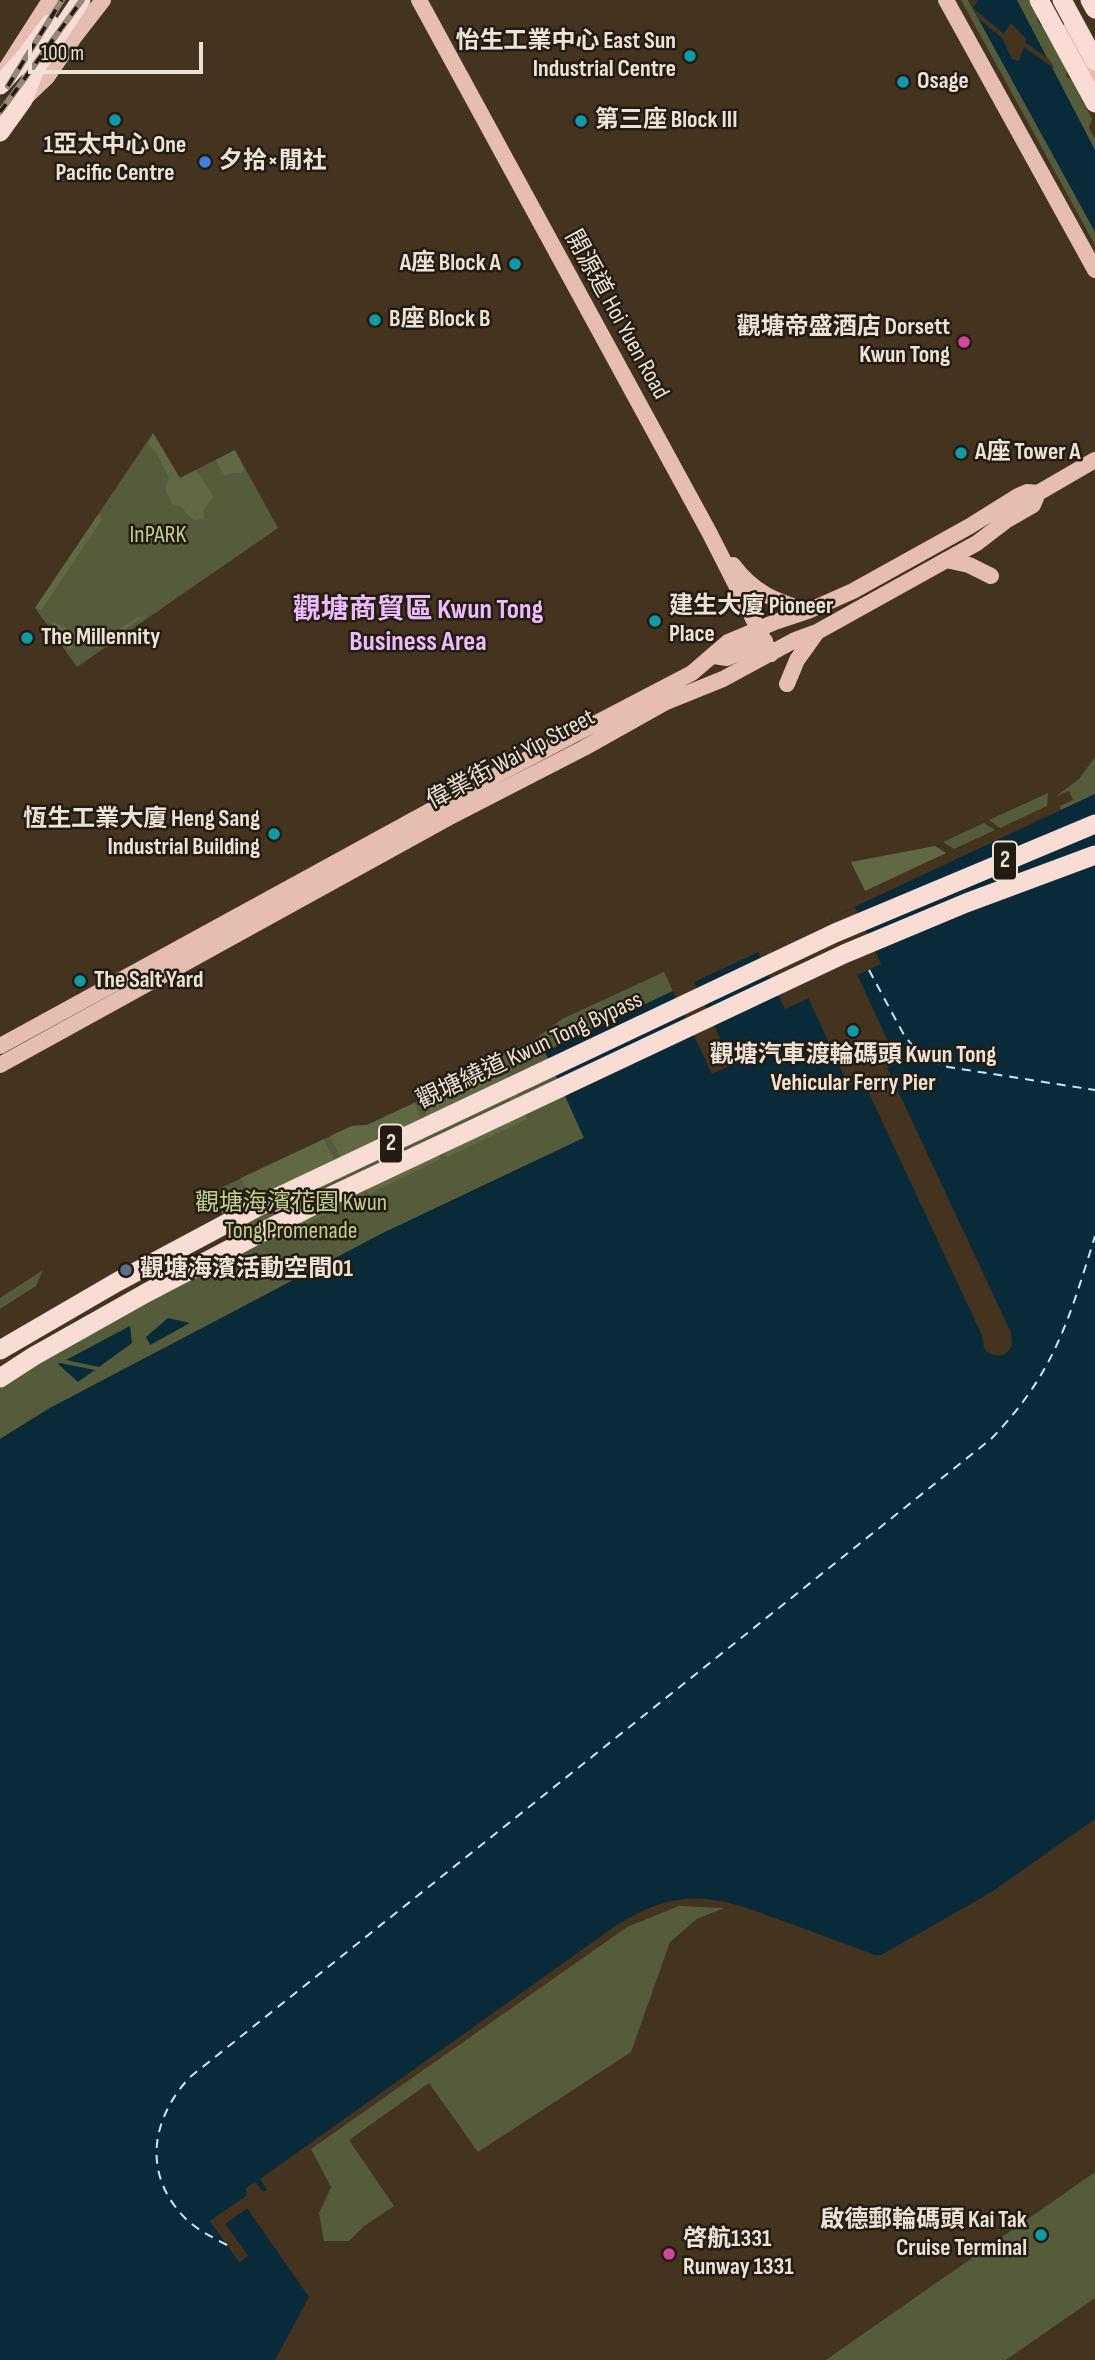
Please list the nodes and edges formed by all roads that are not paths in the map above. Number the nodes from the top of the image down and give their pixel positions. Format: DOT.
graph roads {
  1 [pos="50,0"];
  2 [pos="67,0"];
  3 [pos="81,0"];
  4 [pos="103,0"];
  5 [pos="419,0"];
  6 [pos="946,0"];
  7 [pos="1039,0"];
  8 [pos="1049,0"];
  9 [pos="1062,0"];
  10 [pos="1093,0"];
  11 [pos="1095,9"];
  12 [pos="1095,31"];
  13 [pos="1088,59"];
  14 [pos="0,79"];
  15 [pos="1095,82"];
  16 [pos="0,85"];
  17 [pos="23,100"];
  18 [pos="1095,103"];
  19 [pos="0,132"];
  20 [pos="1095,271"];
  21 [pos="1095,460"];
  22 [pos="1038,493"];
  23 [pos="709,532"];
  24 [pos="946,560"];
  25 [pos="991,576"];
  26 [pos="808,611"];
  27 [pos="817,632"];
  28 [pos="765,641"];
  29 [pos="787,684"];
  30 [pos="1095,824"];
  31 [pos="1095,855"];
  32 [pos="0,1046"];
  33 [pos="0,1065"];
  34 [pos="0,1350"];
  35 [pos="0,1378"];
  1 -- 14 [label="main road"];
  2 -- 16 [label="highway"];
  3 -- 17 [label="highway"];
  4 -- 17 [label="main road"];
  5 -- 23 [label="main road, 開源道 Hoi Yuen Road"];
  6 -- 20 [label="main road"];
  7 -- 18 [label="highway"];
  8 -- 13 [label="main road"];
  9 -- 13 [label="highway"];
  10 -- 11 [label="highway"];
  12 -- 13 [label="main road"];
  13 -- 15 [label="main road"];
  17 -- 19 [label="highway"];
  21 -- 22 [label="main road, 偉業街 Wai Yip Street"];
  22 -- 24 [label="main road, 偉業街 Wai Yip Street"];
  22 -- 26 [label="main road, 偉業街 Wai Yip Street"];
  23 -- 26 [label="main road"];
  23 -- 28 [label="main road, 開源道 Hoi Yuen Road"];
  24 -- 25 [label="main road"];
  24 -- 27 [label="main road, 偉業街 Wai Yip Street"];
  26 -- 28 [label="main road, 偉業街 Wai Yip Street"];
  27 -- 28 [label="main road, 偉業街 Wai Yip Street"];
  27 -- 29 [label="main road"];
  28 -- 32 [label="main road, 偉業街 Wai Yip Street"];
  28 -- 33 [label="main road, 偉業街 Wai Yip Street"];
  30 -- 34 [label="highway, 觀塘繞道 Kwun Tong Bypass / 2"];
  31 -- 35 [label="highway, 觀塘繞道 Kwun Tong Bypass / 2"];
}
